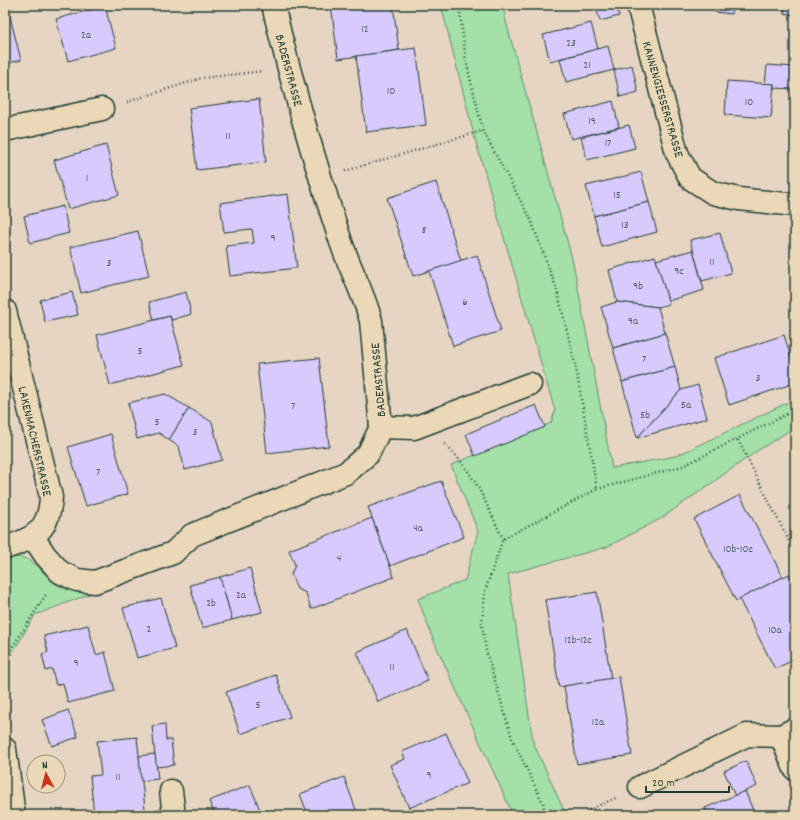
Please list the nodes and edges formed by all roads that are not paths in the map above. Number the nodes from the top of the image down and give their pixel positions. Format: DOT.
graph roads {
  1 [pos="273,5"];
  2 [pos="638,5"];
  3 [pos="102,109"];
  4 [pos="5,130"];
  5 [pos="795,205"];
  6 [pos="5,311"];
  7 [pos="530,384"];
  8 [pos="381,427"];
  9 [pos="33,537"];
  10 [pos="5,548"];
  11 [pos="788,732"];
  12 [pos="5,749"];
  13 [pos="795,769"];
  14 [pos="640,786"];
  15 [pos="171,791"];
  16 [pos="14,815"];
  17 [pos="174,815"];
  1 -- 8 [label="street, BADERSTRASSE"];
  2 -- 5 [label="street, KANNENGIESSERSTRASSE"];
  3 -- 4 [label="street"];
  6 -- 9 [label="street, LAKENMACHERSTRASSE"];
  7 -- 8 [label="street"];
  8 -- 9 [label="street, BADERSTRASSE"];
  9 -- 10 [label="street, LAKENMACHERSTRASSE"];
  11 -- 13 [label="street"];
  11 -- 14 [label="street"];
  12 -- 16 [label="street"];
  15 -- 17 [label="street"];
}
